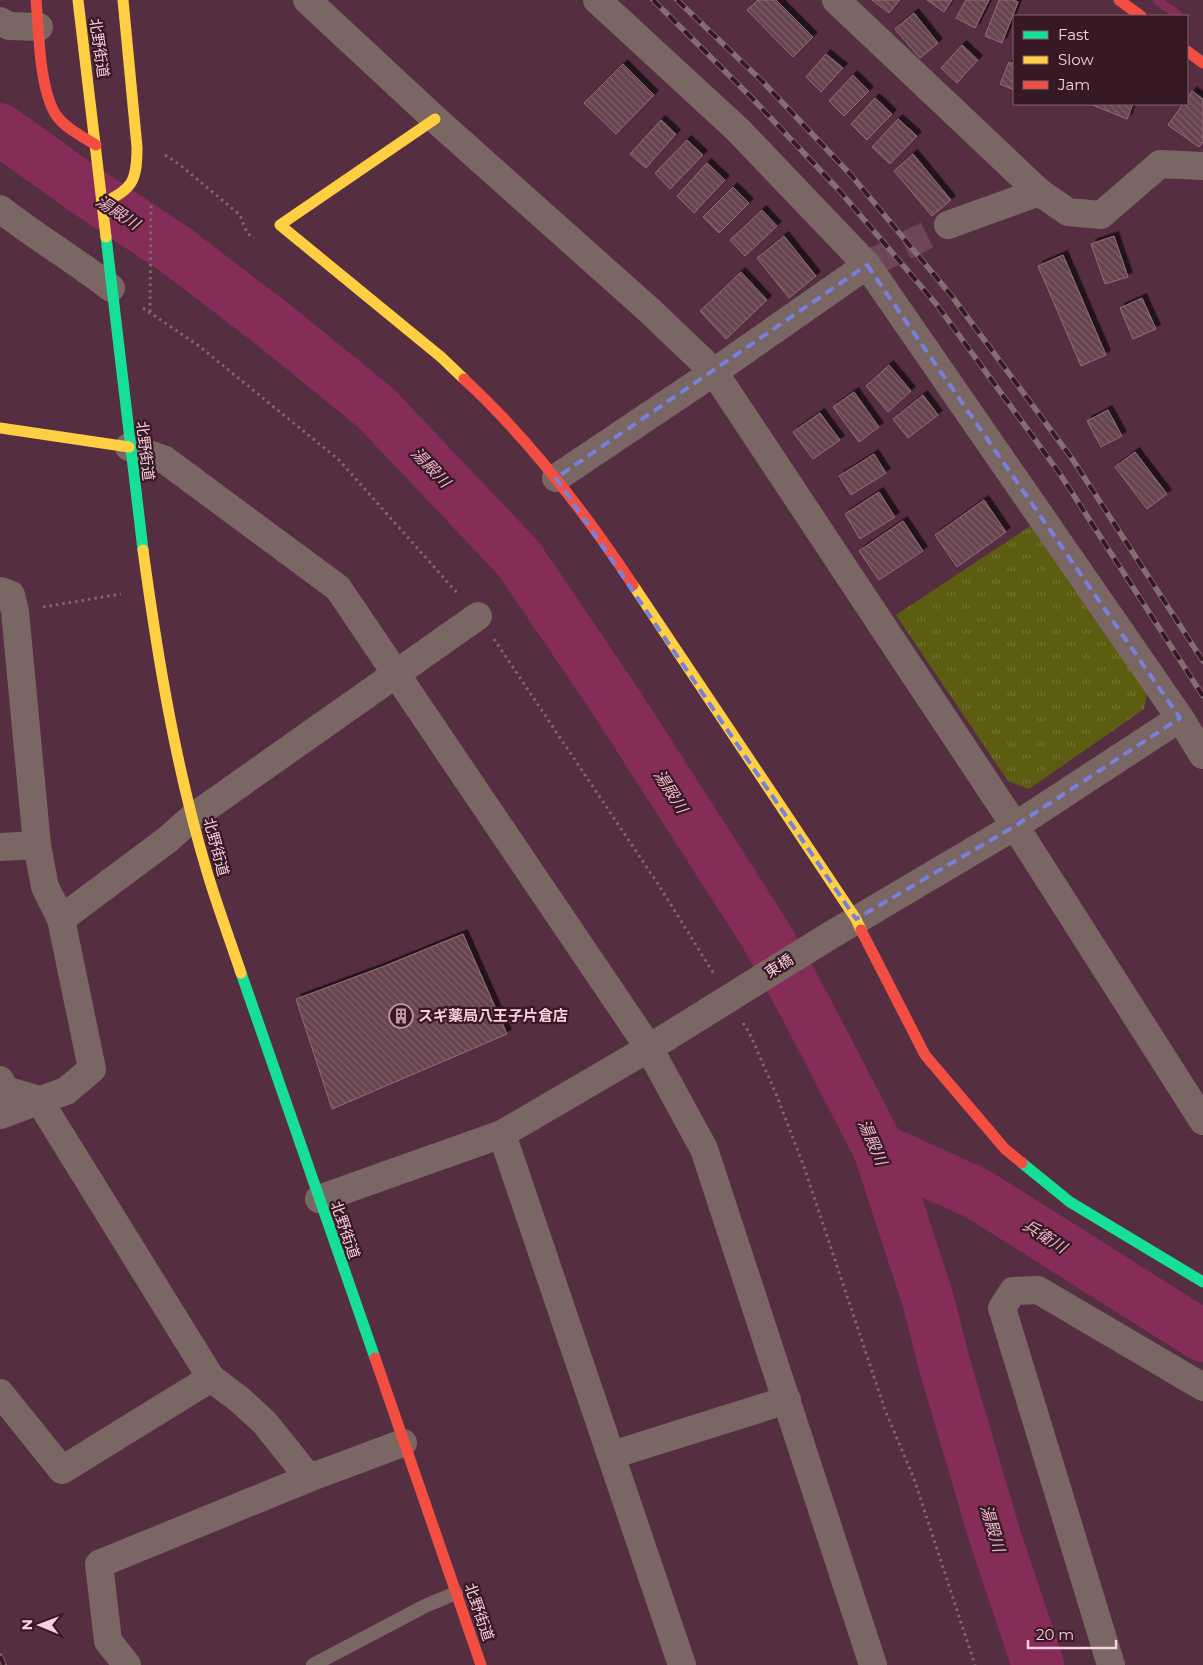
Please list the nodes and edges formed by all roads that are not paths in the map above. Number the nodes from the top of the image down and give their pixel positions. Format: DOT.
graph roads {
  1 [pos="36,0"];
  2 [pos="78,0"];
  3 [pos="123,0"];
  4 [pos="307,0"];
  5 [pos="597,0"];
  6 [pos="836,0"];
  7 [pos="1119,0"];
  8 [pos="1140,15"];
  9 [pos="0,21"];
  10 [pos="39,27"];
  11 [pos="1188,52"];
  12 [pos="1203,63"];
  13 [pos="435,119"];
  14 [pos="96,145"];
  15 [pos="1203,166"];
  16 [pos="1039,192"];
  17 [pos="102,204"];
  18 [pos="0,209"];
  19 [pos="948,225"];
  20 [pos="867,265"];
  21 [pos="111,283"];
  22 [pos="714,372"];
  23 [pos="0,428"];
  24 [pos="129,447"];
  25 [pos="556,478"];
  26 [pos="8,601"];
  27 [pos="478,616"];
  28 [pos="396,675"];
  29 [pos="1180,718"];
  30 [pos="1203,755"];
  31 [pos="193,817"];
  32 [pos="1015,826"];
  33 [pos="36,845"];
  34 [pos="0,847"];
  35 [pos="61,919"];
  36 [pos="856,919"];
  37 [pos="648,1048"];
  38 [pos="0,1080"];
  39 [pos="39,1100"];
  40 [pos="0,1115"];
  41 [pos="1203,1121"];
  42 [pos="502,1134"];
  43 [pos="319,1199"];
  44 [pos="1203,1282"];
  45 [pos="211,1378"];
  46 [pos="1203,1387"];
  47 [pos="0,1393"];
  48 [pos="787,1400"];
  49 [pos="403,1444"];
  50 [pos="612,1455"];
  51 [pos="309,1478"];
  52 [pos="456,1593"];
  53 [pos="127,1665"];
  54 [pos="313,1665"];
  55 [pos="481,1665"];
  56 [pos="682,1665"];
  57 [pos="873,1665"];
  58 [pos="1111,1665"];
  1 -- 10 [label="main road"];
  2 -- 14 [label="main road, 北野街道"];
  3 -- 17 [label="main road"];
  4 -- 13 [label="street"];
  5 -- 20 [label="street"];
  6 -- 16 [label="street"];
  7 -- 8 [label="main road"];
  9 -- 10 [label="street"];
  10 -- 14 [label="main road"];
  11 -- 12 [label="main road"];
  13 -- 22 [label="street"];
  13 -- 25 [label="main road"];
  14 -- 17 [label="main road, 北野街道"];
  15 -- 16 [label="street"];
  16 -- 19 [label="street"];
  17 -- 21 [label="main road, 北野街道"];
  18 -- 21 [label="street"];
  20 -- 22 [label="street"];
  20 -- 29 [label="street"];
  21 -- 24 [label="main road, 北野街道"];
  22 -- 25 [label="street"];
  22 -- 32 [label="street"];
  23 -- 24 [label="main road"];
  24 -- 28 [label="street"];
  24 -- 31 [label="main road, 北野街道"];
  25 -- 36 [label="main road"];
  26 -- 33 [label="street"];
  27 -- 28 [label="street"];
  28 -- 31 [label="street"];
  28 -- 37 [label="street"];
  29 -- 30 [label="street"];
  29 -- 32 [label="street, 東橋"];
  31 -- 35 [label="street"];
  31 -- 43 [label="main road, 北野街道"];
  32 -- 36 [label="street, 東橋"];
  32 -- 41 [label="street"];
  33 -- 34 [label="street"];
  33 -- 35 [label="street"];
  35 -- 39 [label="street"];
  36 -- 37 [label="street, 東橋"];
  36 -- 44 [label="main road"];
  37 -- 42 [label="street, 東橋"];
  37 -- 48 [label="street"];
  38 -- 39 [label="street"];
  39 -- 40 [label="street"];
  39 -- 45 [label="street"];
  42 -- 43 [label="street, 東橋"];
  42 -- 50 [label="street"];
  43 -- 49 [label="main road, 北野街道"];
  45 -- 47 [label="street"];
  45 -- 51 [label="street"];
  46 -- 58 [label="street"];
  48 -- 50 [label="street"];
  48 -- 57 [label="street"];
  49 -- 51 [label="street"];
  49 -- 52 [label="main road, 北野街道"];
  50 -- 56 [label="street"];
  51 -- 53 [label="street"];
  52 -- 54 [label="lane"];
  52 -- 55 [label="main road, 北野街道"];
}
